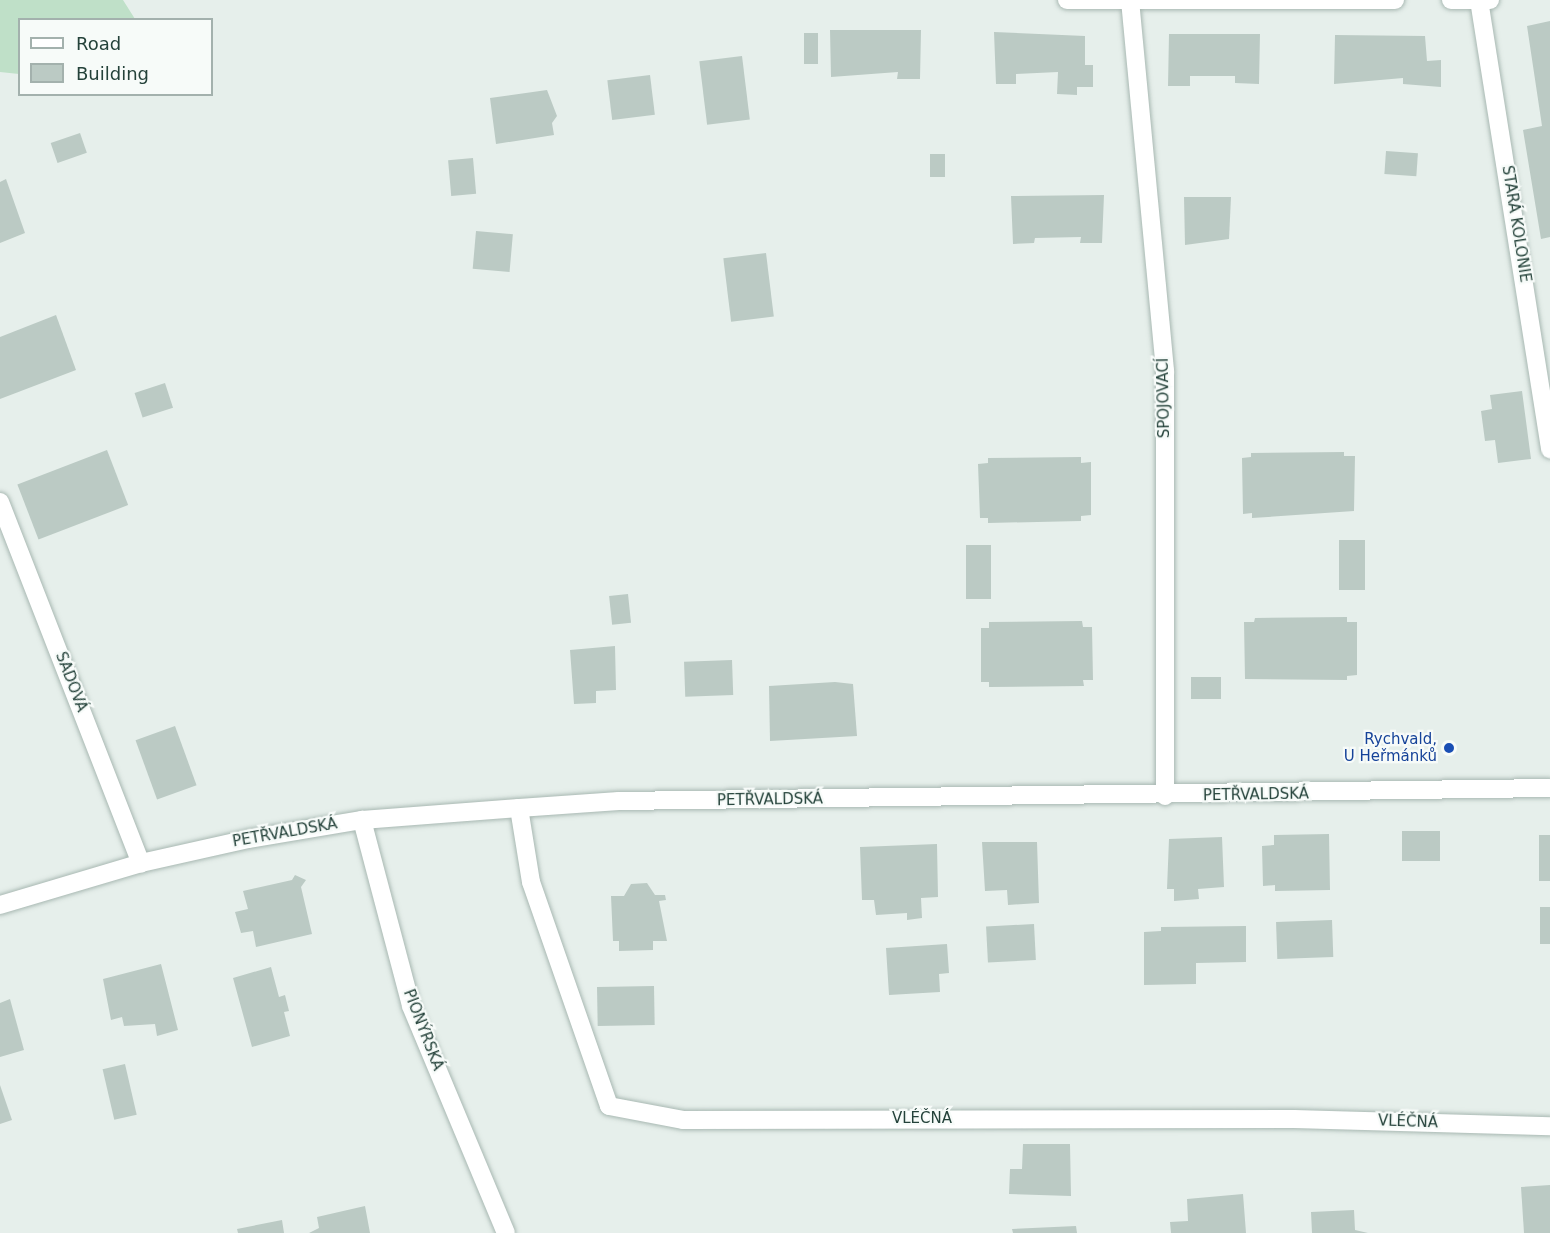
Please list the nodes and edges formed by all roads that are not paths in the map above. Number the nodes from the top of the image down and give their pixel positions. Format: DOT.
graph roads {
  1 [pos="1067,0"];
  2 [pos="1395,0"];
  3 [pos="1452,0"];
  4 [pos="1479,0"];
  5 [pos="1492,0"];
  6 [pos="1130,1"];
  7 [pos="1550,449"];
  8 [pos="0,502"];
  9 [pos="1550,788"];
  10 [pos="1165,795"];
  11 [pos="519,808"];
  12 [pos="362,820"];
  13 [pos="141,863"];
  14 [pos="0,905"];
  15 [pos="1550,1126"];
  16 [pos="506,1233"];
  1 -- 6 [label="street"];
  2 -- 6 [label="street"];
  3 -- 4 [label="street"];
  4 -- 5 [label="street"];
  4 -- 7 [label="street, STARÁ KOLONIE"];
  6 -- 10 [label="street, SPOJOVACÍ"];
  8 -- 13 [label="street, SADOVÁ"];
  9 -- 10 [label="street, PETŘVALDSKÁ"];
  10 -- 11 [label="street, PETŘVALDSKÁ"];
  11 -- 12 [label="street, PETŘVALDSKÁ"];
  11 -- 15 [label="street, VLÉČNÁ"];
  12 -- 13 [label="street, PETŘVALDSKÁ"];
  12 -- 16 [label="street, PIONÝRSKÁ"];
  13 -- 14 [label="street, PETŘVALDSKÁ"];
}
